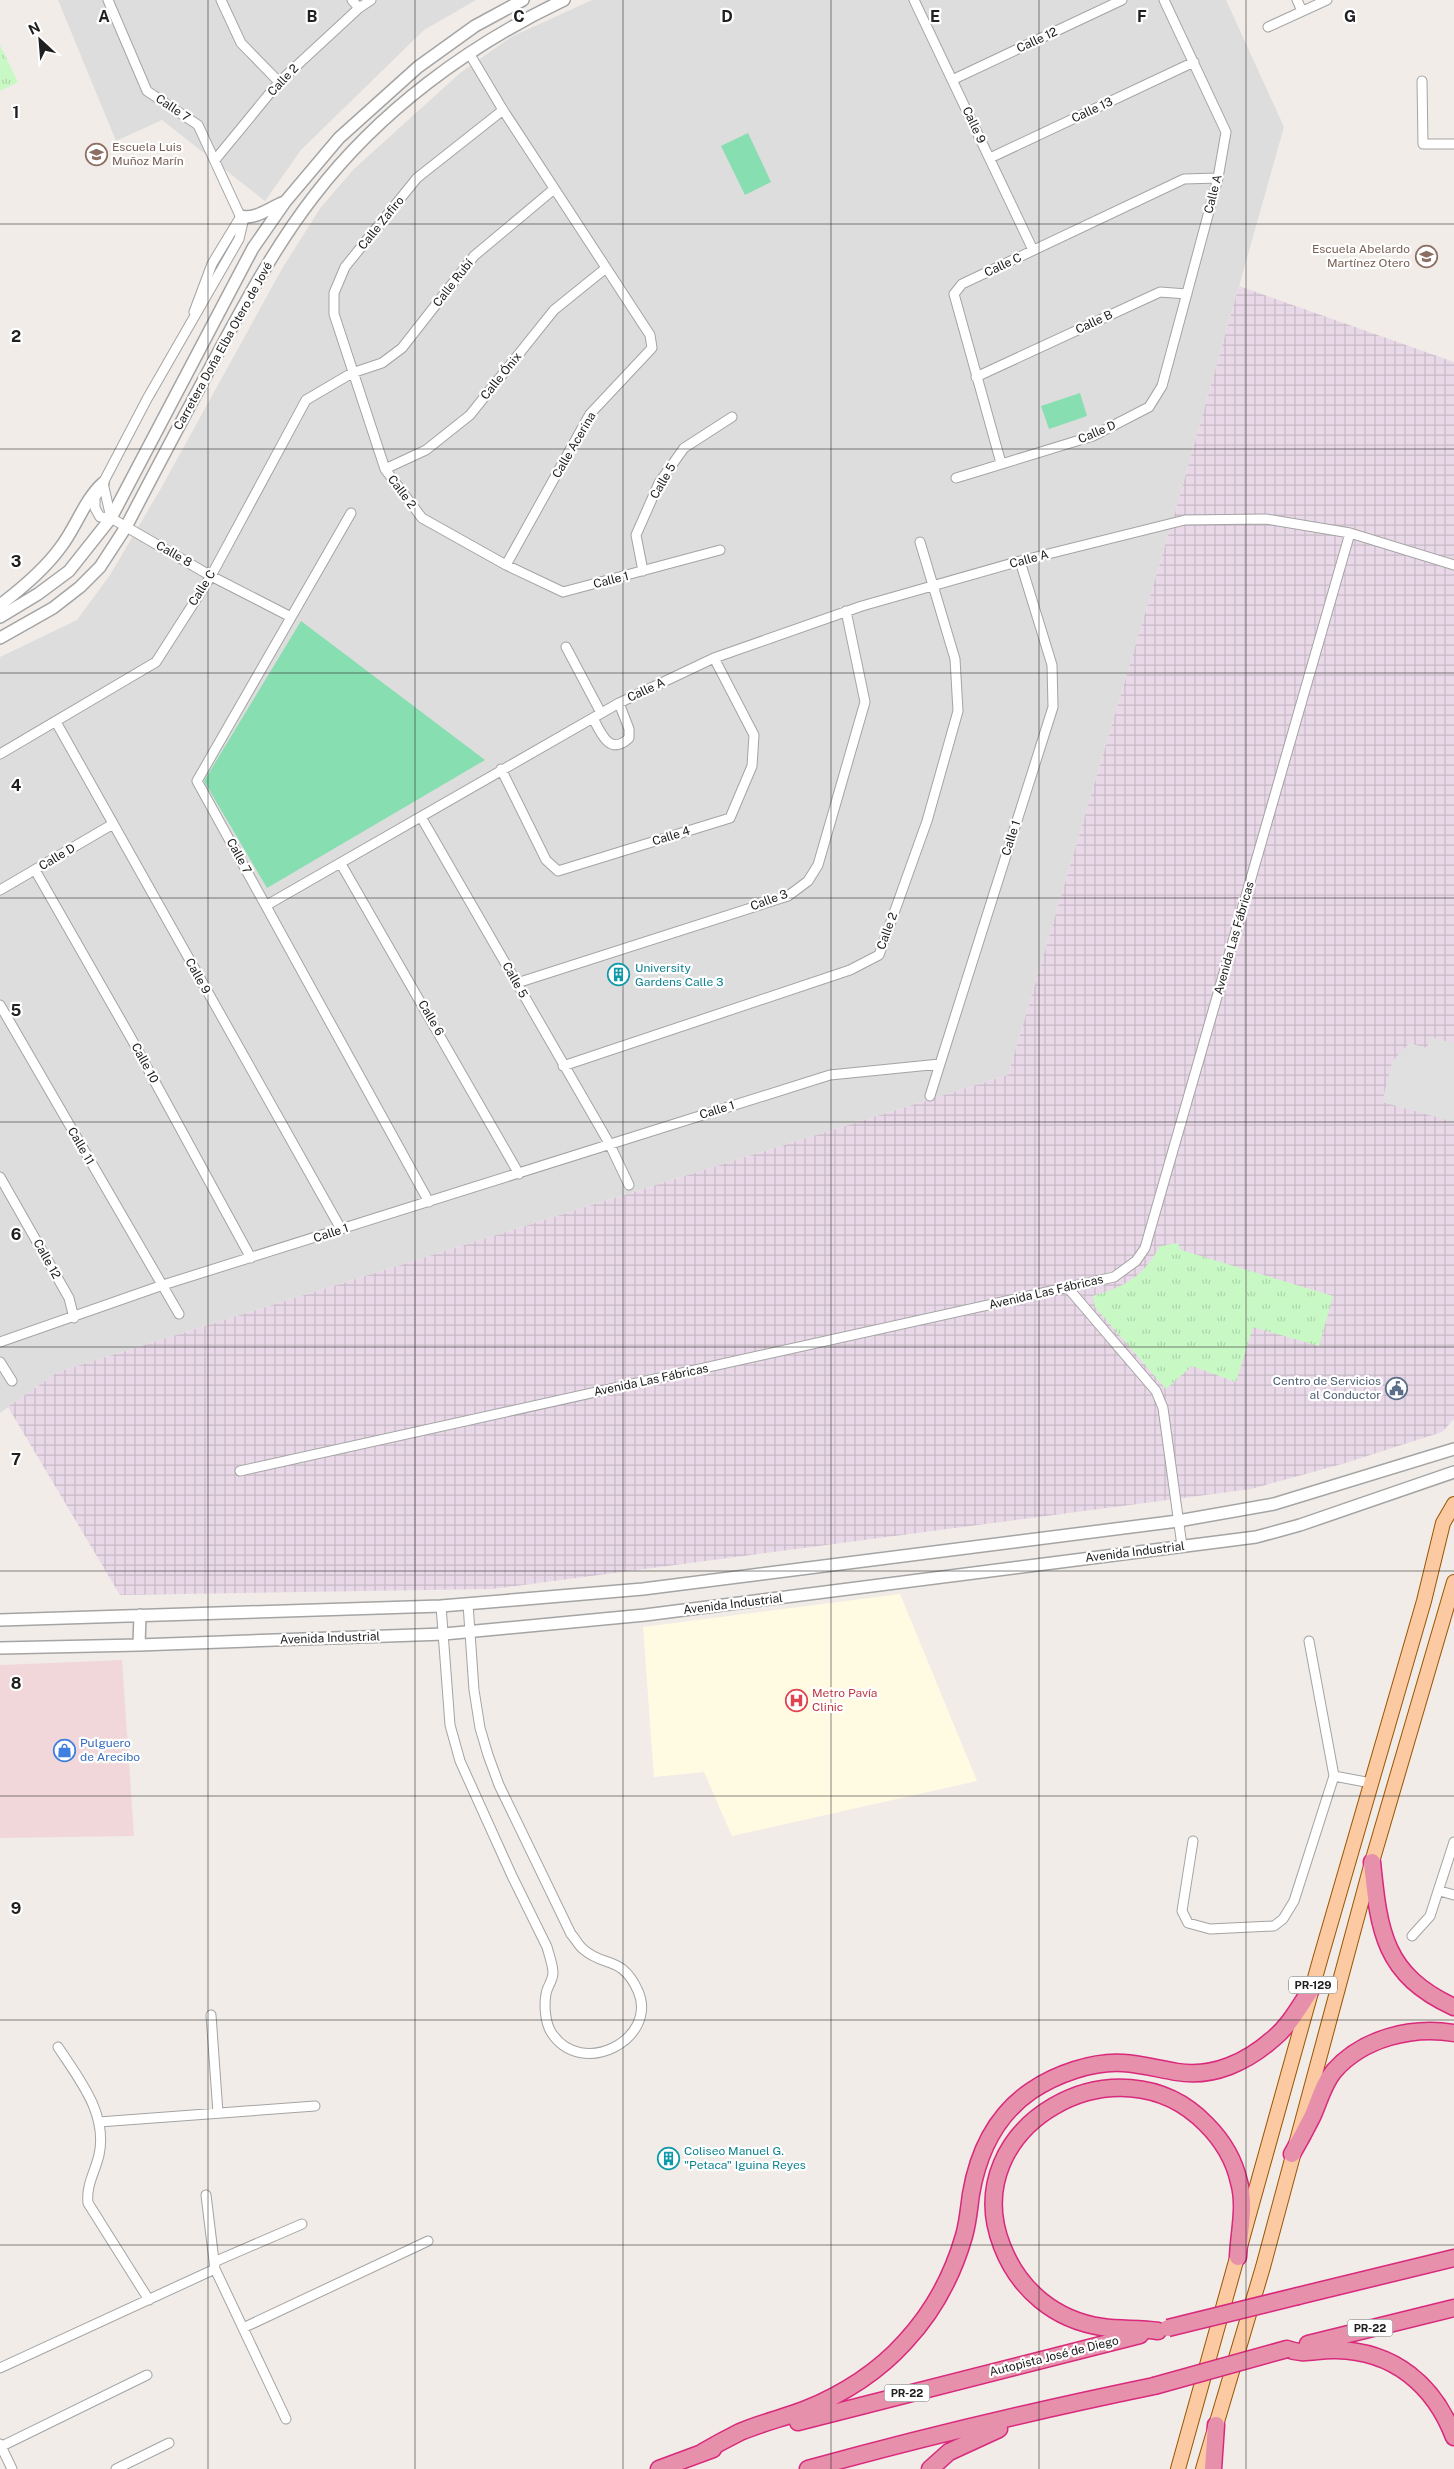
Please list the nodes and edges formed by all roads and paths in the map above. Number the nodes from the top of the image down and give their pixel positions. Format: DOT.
graph roads {
  1 [pos="108,0"];
  2 [pos="221,0"];
  3 [pos="352,0"];
  4 [pos="371,0"];
  5 [pos="523,0"];
  6 [pos="564,0"];
  7 [pos="915,0"];
  8 [pos="1122,0"];
  9 [pos="1164,0"];
  10 [pos="1297,0"];
  11 [pos="1327,0"];
  12 [pos="359,8"];
  13 [pos="1302,11"];
  14 [pos="1268,27"];
  15 [pos="469,53"];
  16 [pos="1194,62"];
  17 [pos="952,80"];
  18 [pos="1422,81"];
  19 [pos="279,82"];
  20 [pos="503,110"];
  21 [pos="1454,144"];
  22 [pos="990,158"];
  23 [pos="215,160"];
  24 [pos="1218,178"];
  25 [pos="554,189"];
  26 [pos="284,202"];
  27 [pos="241,216"];
  28 [pos="1033,250"];
  29 [pos="606,268"];
  30 [pos="1187,294"];
  31 [pos="352,373"];
  32 [pos="976,377"];
  33 [pos="732,417"];
  34 [pos="1001,463"];
  35 [pos="385,468"];
  36 [pos="956,478"];
  37 [pos="103,483"];
  38 [pos="351,513"];
  39 [pos="111,518"];
  40 [pos="126,527"];
  41 [pos="1350,533"];
  42 [pos="920,542"];
  43 [pos="720,550"];
  44 [pos="1020,561"];
  45 [pos="1454,564"];
  46 [pos="506,565"];
  47 [pos="643,571"];
  48 [pos="211,576"];
  49 [pos="933,586"];
  50 [pos="0,604"];
  51 [pos="846,611"];
  52 [pos="0,617"];
  53 [pos="291,618"];
  54 [pos="0,638"];
  55 [pos="566,647"];
  56 [pos="714,658"];
  57 [pos="618,703"];
  58 [pos="597,716"];
  59 [pos="56,722"];
  60 [pos="0,754"];
  61 [pos="501,769"];
  62 [pos="421,817"];
  63 [pos="113,824"];
  64 [pos="341,864"];
  65 [pos="35,870"];
  66 [pos="0,890"];
  67 [pos="267,906"];
  68 [pos="517,983"];
  69 [pos="0,1005"];
  70 [pos="940,1064"];
  71 [pos="563,1066"];
  72 [pos="930,1096"];
  73 [pos="609,1143"];
  74 [pos="519,1174"];
  75 [pos="0,1177"];
  76 [pos="629,1185"];
  77 [pos="429,1202"];
  78 [pos="342,1229"];
  79 [pos="251,1258"];
  80 [pos="163,1285"];
  81 [pos="1068,1288"];
  82 [pos="180,1314"];
  83 [pos="74,1318"];
  84 [pos="0,1342"];
  85 [pos="1,1363"];
  86 [pos="12,1381"];
  87 [pos="1454,1449"];
  88 [pos="240,1471"];
  89 [pos="1454,1472"];
  90 [pos="1454,1504"];
  91 [pos="1178,1520"];
  92 [pos="1182,1546"];
  93 [pos="1454,1582"];
  94 [pos="1454,1589"];
  95 [pos="468,1604"];
  96 [pos="1448,1605"];
  97 [pos="441,1606"];
  98 [pos="140,1615"];
  99 [pos="0,1620"];
  100 [pos="471,1632"];
  101 [pos="444,1634"];
  102 [pos="1309,1641"];
  103 [pos="138,1645"];
  104 [pos="0,1648"];
  105 [pos="1334,1776"];
  106 [pos="1371,1783"];
  107 [pos="1193,1841"];
  108 [pos="1454,1842"];
  109 [pos="1372,1862"];
  110 [pos="1440,1891"];
  111 [pos="1454,1895"];
  112 [pos="1412,1936"];
  113 [pos="1312,1988"];
  114 [pos="1454,2007"];
  115 [pos="211,2015"];
  116 [pos="1454,2033"];
  117 [pos="58,2047"];
  118 [pos="315,2106"];
  119 [pos="218,2113"];
  120 [pos="99,2122"];
  121 [pos="1292,2154"];
  122 [pos="206,2195"];
  123 [pos="302,2224"];
  124 [pos="428,2241"];
  125 [pos="1454,2248"];
  126 [pos="1238,2257"];
  127 [pos="1454,2258"];
  128 [pos="215,2265"];
  129 [pos="1397,2271"];
  130 [pos="149,2300"];
  131 [pos="1454,2308"];
  132 [pos="243,2328"];
  133 [pos="1163,2329"];
  134 [pos="1287,2350"];
  135 [pos="0,2368"];
  136 [pos="147,2375"];
  137 [pos="1060,2406"];
  138 [pos="286,2420"];
  139 [pos="1216,2425"];
  140 [pos="1454,2438"];
  141 [pos="169,2443"];
  142 [pos="0,2446"];
  143 [pos="703,2452"];
  144 [pos="12,2469"];
  145 [pos="116,2469"];
  146 [pos="659,2469"];
  147 [pos="808,2469"];
  148 [pos="930,2469"];
  149 [pos="1178,2469"];
  150 [pos="1203,2469"];
  151 [pos="1213,2469"];
  1 -- 23 [label="street, Calle 7"];
  2 -- 19 [label="street"];
  3 -- 12 [label="street"];
  4 -- 12 [label="street, Calle 2"];
  5 -- 26 [label="street, Carretera Doña Elba Otero de Jové"];
  6 -- 15 [label="street, Carretera Doña Elba Otero de Jové"];
  7 -- 17 [label="street, Calle 9"];
  8 -- 17 [label="street, Calle 12"];
  9 -- 16 [label="street"];
  10 -- 13 [label="street"];
  11 -- 13 [label="street"];
  12 -- 19 [label="street, Calle 2"];
  13 -- 14 [label="street"];
  15 -- 20 [label="street"];
  15 -- 40 [label="street, Carretera Doña Elba Otero de Jové"];
  16 -- 22 [label="street, Calle 13"];
  16 -- 24 [label="street, Calle A"];
  17 -- 22 [label="street, Calle 9"];
  18 -- 21 [label="street"];
  19 -- 23 [label="street, Calle 2"];
  20 -- 25 [label="street"];
  20 -- 31 [label="street, Calle Zafiro"];
  22 -- 28 [label="street, Calle 9"];
  23 -- 27 [label="street, Calle 7"];
  24 -- 28 [label="street, Calle C"];
  24 -- 30 [label="street, Calle A"];
  25 -- 29 [label="street"];
  25 -- 31 [label="street, Calle Rubí"];
  26 -- 27 [label="street"];
  26 -- 39 [label="street, Carretera Doña Elba Otero de Jové"];
  27 -- 37 [label="street"];
  28 -- 32 [label="street, Calle C"];
  29 -- 35 [label="street, Calle Ónix"];
  29 -- 46 [label="street, Calle Acerina"];
  30 -- 32 [label="street, Calle B"];
  30 -- 34 [label="street, Calle D"];
  31 -- 35 [label="street, Calle 2"];
  31 -- 48 [label="street, Calle C"];
  32 -- 34 [label="street, Calle C"];
  33 -- 47 [label="street, Calle 5"];
  34 -- 36 [label="street, Calle D"];
  35 -- 46 [label="street, Calle 2"];
  37 -- 39 [label="street, Calle 8"];
  37 -- 50 [label="street"];
  38 -- 53 [label="street, Calle 7"];
  39 -- 40 [label="street, Calle 8"];
  39 -- 52 [label="street, Carretera Doña Elba Otero de Jové"];
  40 -- 48 [label="street, Calle 8"];
  40 -- 54 [label="street, Carretera Doña Elba Otero de Jové"];
  41 -- 44 [label="street, Calle A"];
  41 -- 45 [label="street, Calle A"];
  41 -- 81 [label="street, Avenida Las Fábricas"];
  42 -- 49 [label="street, Calle 2"];
  43 -- 47 [label="street, Calle 1"];
  44 -- 49 [label="street, Calle A"];
  44 -- 70 [label="street, Calle 1"];
  46 -- 47 [label="street, Calle 1"];
  48 -- 53 [label="street, Calle 8"];
  48 -- 59 [label="street, Calle C"];
  49 -- 51 [label="street, Calle A"];
  49 -- 71 [label="street, Calle 2"];
  51 -- 56 [label="street, Calle A"];
  51 -- 68 [label="street, Calle 3"];
  53 -- 67 [label="street, Calle 7"];
  55 -- 58 [label="street"];
  56 -- 57 [label="street, Calle A"];
  56 -- 61 [label="street, Calle 4"];
  57 -- 58 [label="street, Calle A"];
  57 -- 58 [label="street, Calle A"];
  58 -- 61 [label="street, Calle A"];
  59 -- 60 [label="street, Calle C"];
  59 -- 63 [label="street, Calle 9"];
  61 -- 62 [label="street, Calle A"];
  62 -- 64 [label="street, Calle A"];
  62 -- 68 [label="street, Calle 5"];
  63 -- 65 [label="street, Calle D"];
  63 -- 78 [label="street, Calle 9"];
  64 -- 67 [label="street, Calle A"];
  64 -- 74 [label="street, Calle 6"];
  65 -- 66 [label="street, Calle D"];
  65 -- 79 [label="street, Calle 10"];
  67 -- 77 [label="street, Calle 7"];
  68 -- 71 [label="street, Calle 5"];
  69 -- 80 [label="street, Calle 11"];
  70 -- 72 [label="street"];
  70 -- 73 [label="street, Calle 1"];
  71 -- 73 [label="street, Calle 5"];
  73 -- 74 [label="street, Calle 1"];
  73 -- 76 [label="street, Calle 5"];
  74 -- 77 [label="street, Calle 1"];
  75 -- 83 [label="street, Calle 12"];
  77 -- 78 [label="street, Calle 1"];
  78 -- 79 [label="street, Calle 1"];
  79 -- 80 [label="street, Calle 1"];
  80 -- 82 [label="street, Calle 11"];
  80 -- 83 [label="street, Calle 1"];
  81 -- 88 [label="street, Avenida Las Fábricas"];
  81 -- 91 [label="street"];
  83 -- 84 [label="street, Calle 1"];
  85 -- 86 [label="street"];
  87 -- 91 [label="street, Avenida Industrial"];
  89 -- 92 [label="street, Avenida Industrial"];
  90 -- 106 [label="main road, PR-129"];
  91 -- 92 [label="street"];
  91 -- 95 [label="street, Avenida Industrial"];
  92 -- 100 [label="street, Avenida Industrial"];
  93 -- 96 [label="main road, PR-129"];
  94 -- 96 [label="main road"];
  95 -- 97 [label="street, Avenida Industrial"];
  95 -- 100 [label="street"];
  96 -- 109 [label="main road, PR-129"];
  97 -- 98 [label="street, Avenida Industrial"];
  97 -- 101 [label="street"];
  98 -- 99 [label="street, Avenida Industrial"];
  98 -- 103 [label="street"];
  100 -- 101 [label="street, Avenida Industrial"];
  100 -- 101 [label="street"];
  101 -- 103 [label="street, Avenida Industrial"];
  102 -- 105 [label="street"];
  103 -- 104 [label="street, Avenida Industrial"];
  105 -- 106 [label="street"];
  105 -- 107 [label="street"];
  106 -- 113 [label="main road, PR-129"];
  108 -- 110 [label="street"];
  109 -- 114 [label="highway"];
  109 -- 121 [label="main road, PR-129"];
  110 -- 111 [label="street"];
  110 -- 112 [label="street"];
  113 -- 126 [label="main road, PR-129"];
  113 -- 143 [label="highway"];
  115 -- 119 [label="street"];
  116 -- 121 [label="highway"];
  117 -- 120 [label="street"];
  118 -- 119 [label="street"];
  119 -- 120 [label="street"];
  120 -- 130 [label="street"];
  121 -- 139 [label="main road, PR-129"];
  122 -- 128 [label="street"];
  123 -- 128 [label="street"];
  124 -- 132 [label="street"];
  125 -- 129 [label="highway"];
  126 -- 133 [label="highway"];
  126 -- 149 [label="main road, PR-129"];
  127 -- 129 [label="highway, Autopista José de Diego / PR-22"];
  128 -- 130 [label="street"];
  128 -- 132 [label="street"];
  129 -- 133 [label="highway, Autopista José de Diego / PR-22, bridge"];
  130 -- 135 [label="street"];
  131 -- 134 [label="highway, PR-22"];
  132 -- 138 [label="street"];
  133 -- 143 [label="highway, Autopista José de Diego / PR-22"];
  134 -- 137 [label="highway, PR-22, bridge"];
  134 -- 140 [label="highway"];
  136 -- 142 [label="street"];
  137 -- 147 [label="highway, PR-22"];
  137 -- 148 [label="highway"];
  139 -- 150 [label="main road, PR-129"];
  139 -- 151 [label="highway"];
  141 -- 145 [label="street"];
  142 -- 144 [label="street"];
  143 -- 146 [label="highway, Autopista José de Diego / PR-22"];
}
